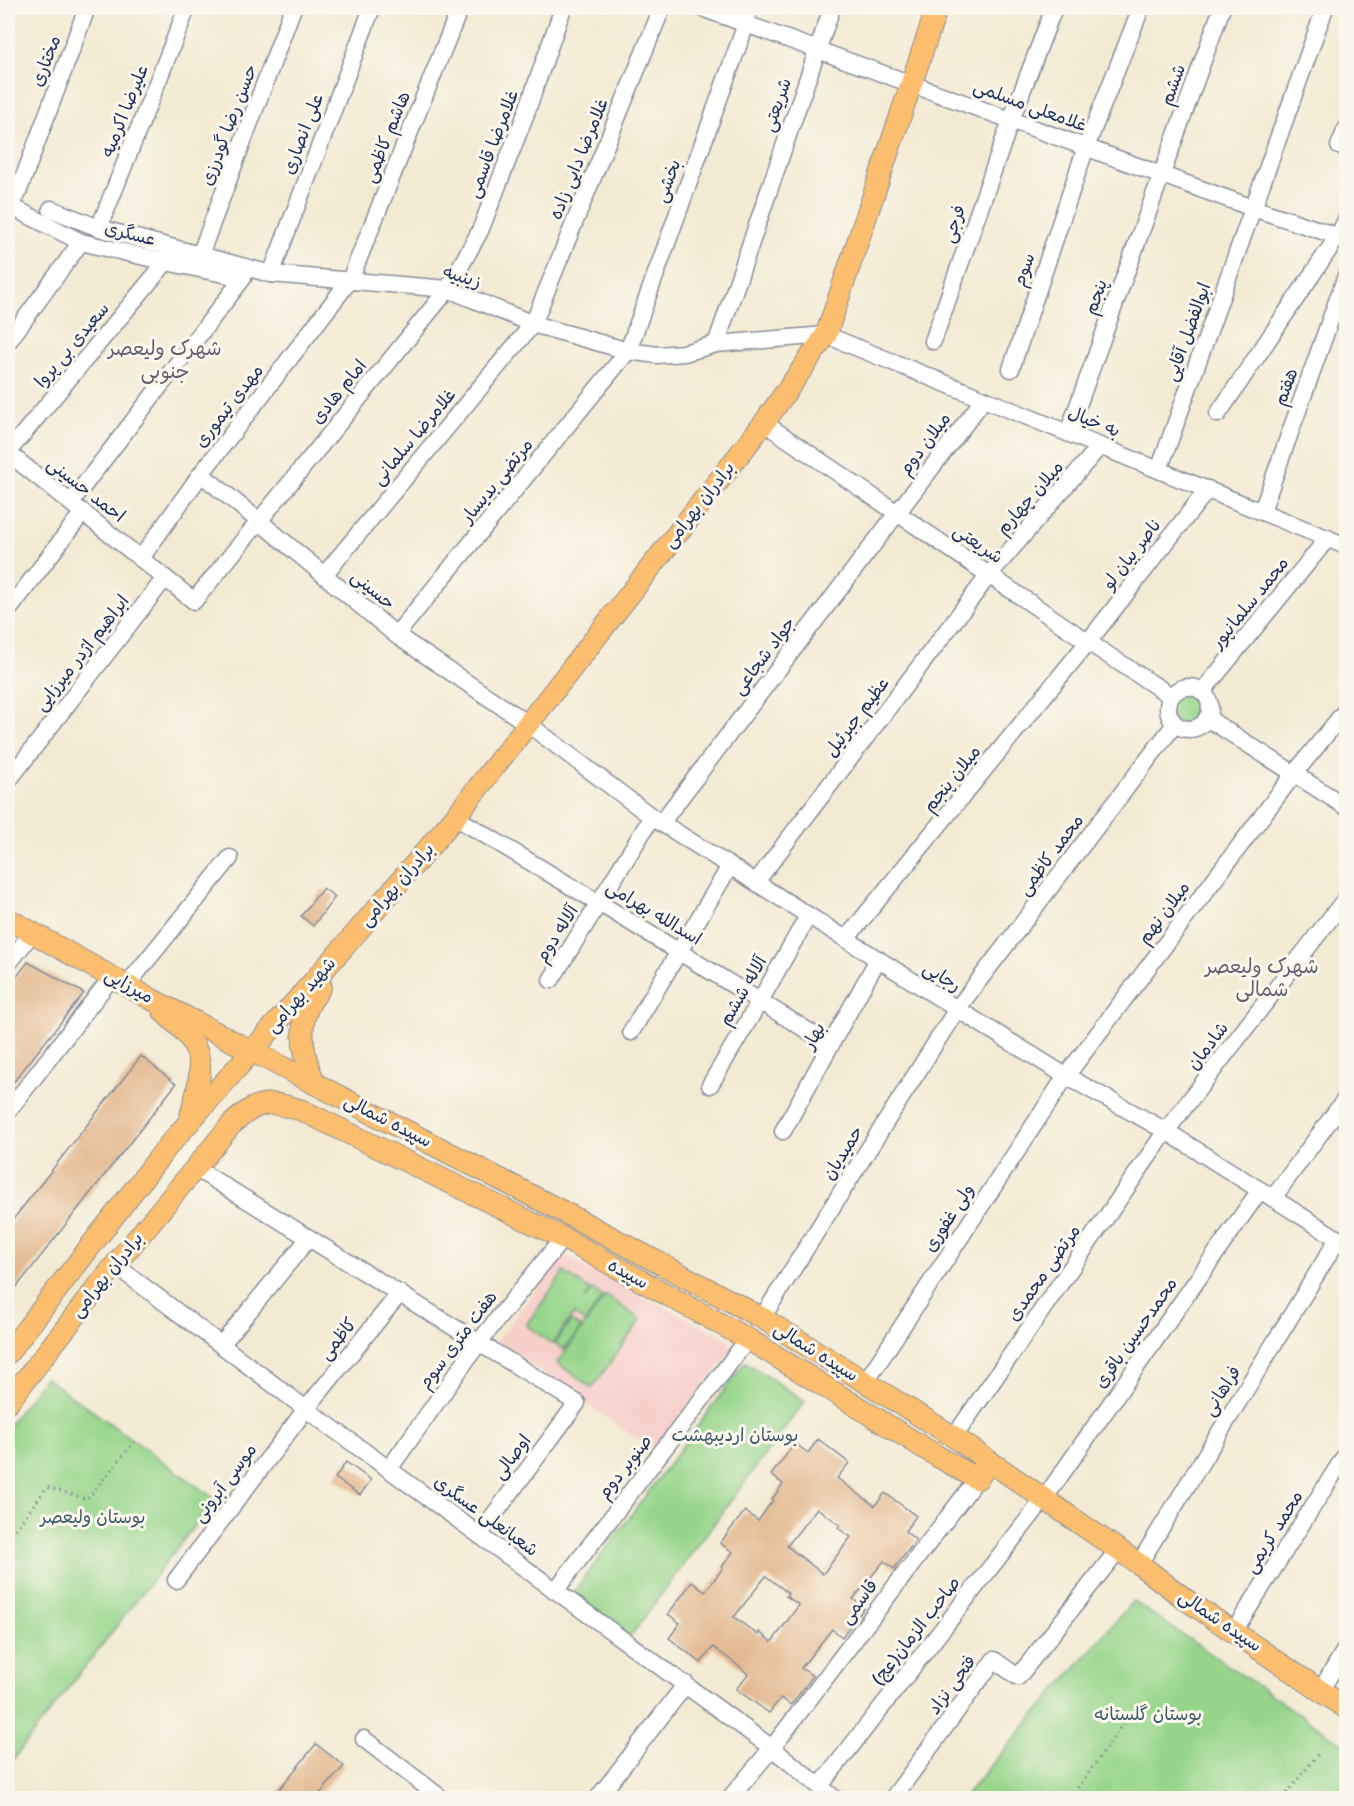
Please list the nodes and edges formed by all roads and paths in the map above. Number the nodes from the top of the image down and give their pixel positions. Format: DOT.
graph roads {
  1 [pos="87,8"];
  2 [pos="187,8"];
  3 [pos="293,8"];
  4 [pos="372,8"];
  5 [pos="460,8"];
  6 [pos="563,8"];
  7 [pos="662,8"];
  8 [pos="702,8"];
  9 [pos="832,8"];
  10 [pos="937,8"];
  11 [pos="1054,8"];
  12 [pos="1141,8"];
  13 [pos="1222,8"];
  14 [pos="1325,8"];
  15 [pos="747,18"];
  16 [pos="817,50"];
  17 [pos="912,84"];
  18 [pos="1011,120"];
  19 [pos="1347,129"];
  20 [pos="1340,146"];
  21 [pos="1086,147"];
  22 [pos="1161,175"];
  23 [pos="12,207"];
  24 [pos="1253,208"];
  25 [pos="51,209"];
  26 [pos="1347,220"];
  27 [pos="99,228"];
  28 [pos="1342,238"];
  29 [pos="81,242"];
  30 [pos="200,255"];
  31 [pos="166,262"];
  32 [pos="271,274"];
  33 [pos="1347,276"];
  34 [pos="350,280"];
  35 [pos="448,289"];
  36 [pos="533,324"];
  37 [pos="826,335"];
  38 [pos="933,341"];
  39 [pos="8,342"];
  40 [pos="716,344"];
  41 [pos="628,351"];
  42 [pos="1011,369"];
  43 [pos="984,399"];
  44 [pos="1218,414"];
  45 [pos="764,423"];
  46 [pos="1068,433"];
  47 [pos="1100,446"];
  48 [pos="8,452"];
  49 [pos="1159,470"];
  50 [pos="201,474"];
  51 [pos="1208,489"];
  52 [pos="77,507"];
  53 [pos="1263,511"];
  54 [pos="898,513"];
  55 [pos="259,520"];
  56 [pos="1328,538"];
  57 [pos="1347,546"];
  58 [pos="141,558"];
  59 [pos="324,574"];
  60 [pos="989,575"];
  61 [pos="165,578"];
  62 [pos="8,611"];
  63 [pos="396,635"];
  64 [pos="1088,642"];
  65 [pos="1202,692"];
  66 [pos="1172,696"];
  67 [pos="1347,710"];
  68 [pos="1207,717"];
  69 [pos="528,724"];
  70 [pos="1175,724"];
  71 [pos="1294,774"];
  72 [pos="8,781"];
  73 [pos="1347,807"];
  74 [pos="455,817"];
  75 [pos="657,820"];
  76 [pos="230,858"];
  77 [pos="730,866"];
  78 [pos="756,882"];
  79 [pos="1347,898"];
  80 [pos="599,903"];
  81 [pos="808,916"];
  82 [pos="8,919"];
  83 [pos="32,933"];
  84 [pos="846,939"];
  85 [pos="350,940"];
  86 [pos="678,951"];
  87 [pos="878,960"];
  88 [pos="8,964"];
  89 [pos="551,980"];
  90 [pos="119,981"];
  91 [pos="151,999"];
  92 [pos="760,1001"];
  93 [pos="957,1009"];
  94 [pos="631,1032"];
  95 [pos="831,1045"];
  96 [pos="252,1049"];
  97 [pos="1066,1076"];
  98 [pos="314,1082"];
  99 [pos="710,1085"];
  100 [pos="1347,1098"];
  101 [pos="263,1103"];
  102 [pos="8,1111"];
  103 [pos="184,1127"];
  104 [pos="783,1131"];
  105 [pos="1166,1131"];
  106 [pos="199,1163"];
  107 [pos="521,1190"];
  108 [pos="1266,1194"];
  109 [pos="509,1212"];
  110 [pos="309,1238"];
  111 [pos="562,1238"];
  112 [pos="1342,1242"];
  113 [pos="114,1265"];
  114 [pos="673,1271"];
  115 [pos="661,1291"];
  116 [pos="400,1293"];
  117 [pos="762,1318"];
  118 [pos="748,1339"];
  119 [pos="478,1342"];
  120 [pos="221,1345"];
  121 [pos="8,1353"];
  122 [pos="865,1383"];
  123 [pos="8,1402"];
  124 [pos="306,1409"];
  125 [pos="954,1437"];
  126 [pos="135,1441"];
  127 [pos="1347,1454"];
  128 [pos="990,1462"];
  129 [pos="389,1469"];
  130 [pos="977,1479"];
  131 [pos="1044,1499"];
  132 [pos="479,1535"];
  133 [pos="8,1539"];
  134 [pos="1118,1550"];
  135 [pos="1139,1564"];
  136 [pos="176,1580"];
  137 [pos="555,1591"];
  138 [pos="1234,1631"];
  139 [pos="1347,1648"];
  140 [pos="686,1684"];
  141 [pos="1321,1690"];
  142 [pos="1347,1708"];
  143 [pos="1130,1714"];
  144 [pos="364,1739"];
  145 [pos="772,1748"];
  146 [pos="1319,1753"];
  147 [pos="820,1786"];
  148 [pos="441,1798"];
  149 [pos="598,1798"];
  150 [pos="730,1798"];
  151 [pos="834,1798"];
  152 [pos="893,1798"];
  153 [pos="1071,1798"];
  154 [pos="1283,1798"];
  1 -- 23 [label="street, مختاری"];
  2 -- 27 [label="street, علیرضا اکرمیه"];
  3 -- 30 [label="street, حسن رضا گودرزی"];
  4 -- 32 [label="street, علی انصاری"];
  5 -- 34 [label="street, هاشم کاظمی"];
  6 -- 35 [label="street, غلامرضا قاسمی"];
  7 -- 36 [label="street, غلامرضا دایی زاده"];
  8 -- 15 [label="street, غلامعلی مسلمی"];
  9 -- 16 [label="street, شریعتی"];
  10 -- 17 [label="main road, برادران بهرامی"];
  11 -- 18 [label="street, فرجی"];
  12 -- 21 [label="street, سوم"];
  13 -- 22 [label="street, ششم"];
  14 -- 24 [label="street"];
  15 -- 16 [label="street, غلامعلی مسلمی"];
  15 -- 41 [label="street, بخشی"];
  16 -- 17 [label="street, غلامعلی مسلمی"];
  16 -- 40 [label="street, شریعتی"];
  17 -- 18 [label="street, غلامعلی مسلمی"];
  17 -- 37 [label="main road, برادران بهرامی"];
  18 -- 21 [label="street, غلامعلی مسلمی"];
  18 -- 38 [label="street, فرجی"];
  19 -- 20 [label="street"];
  21 -- 22 [label="street, غلامعلی مسلمی"];
  21 -- 42 [label="street, سوم"];
  22 -- 24 [label="street, غلامعلی مسلمی"];
  22 -- 46 [label="street, پنجم"];
  23 -- 29 [label="street, عسگری"];
  24 -- 28 [label="street, غلامعلی مسلمی"];
  24 -- 49 [label="street, ابوالفضل آقایی"];
  25 -- 27 [label="street, زینبیه"];
  26 -- 28 [label="street, هفتم"];
  27 -- 30 [label="street, زینبیه"];
  28 -- 44 [label="street, هفتم"];
  29 -- 31 [label="street, عسگری"];
  29 -- 39 [label="street"];
  30 -- 32 [label="street, زینبیه"];
  31 -- 48 [label="street, سعیدی بی پروا"];
  31 -- 52 [label="street, عسگری"];
  32 -- 34 [label="street, زینبیه"];
  33 -- 53 [label="street, هفتم"];
  34 -- 35 [label="street, زینبیه"];
  34 -- 50 [label="street, مهدی تیموری"];
  35 -- 36 [label="street, زینبیه"];
  35 -- 55 [label="street, امام هادی"];
  36 -- 41 [label="street, زینبیه"];
  36 -- 59 [label="street, غلامرضا سلمانی"];
  37 -- 40 [label="street, زینبیه"];
  37 -- 43 [label="street, به خیال"];
  37 -- 45 [label="main road, برادران بهرامی"];
  40 -- 41 [label="street, زینبیه"];
  41 -- 63 [label="street, مرتضی بدیسار"];
  43 -- 46 [label="street, به خیال"];
  43 -- 54 [label="street, میلان دوم"];
  45 -- 54 [label="street, شریعتی"];
  45 -- 69 [label="main road, برادران بهرامی"];
  46 -- 47 [label="street, به خیال"];
  47 -- 49 [label="street, به خیال"];
  47 -- 60 [label="street, میلان چهارم"];
  48 -- 52 [label="street, احمد حسینی"];
  49 -- 51 [label="street, به خیال"];
  50 -- 55 [label="street, حسینی"];
  50 -- 58 [label="street, مهدی تیموری"];
  51 -- 53 [label="street, به خیال"];
  51 -- 64 [label="street, ناصر بیان لو"];
  52 -- 58 [label="street, احمد حسینی"];
  52 -- 62 [label="street"];
  53 -- 56 [label="street, به خیال"];
  54 -- 60 [label="street, شریعتی"];
  54 -- 75 [label="street, جواد شجاعی"];
  55 -- 59 [label="street, حسینی"];
  55 -- 61 [label="street, احمد حسینی"];
  56 -- 57 [label="street, به خیال"];
  56 -- 65 [label="street, محمد سلمانپور"];
  58 -- 61 [label="street, احمد حسینی"];
  59 -- 63 [label="street, حسینی"];
  60 -- 64 [label="street, شریعتی"];
  60 -- 78 [label="street, عظیم جبرئیل"];
  61 -- 72 [label="street, ابراهیم اژدر میرزایی"];
  63 -- 69 [label="street, حسینی"];
  64 -- 66 [label="street, شریعتی"];
  64 -- 84 [label="street, میلان پنجم"];
  65 -- 66 [label="street"];
  65 -- 68 [label="street"];
  66 -- 70 [label="street"];
  67 -- 71 [label="street, میلان نهم"];
  68 -- 70 [label="street"];
  68 -- 71 [label="street"];
  69 -- 74 [label="main road, برادران بهرامی"];
  69 -- 75 [label="street, رجایی"];
  70 -- 93 [label="street, محمد کاظمی"];
  71 -- 73 [label="street"];
  71 -- 97 [label="street, میلان نهم"];
  74 -- 80 [label="street, اسدالله بهرامی"];
  74 -- 85 [label="main road, برادران بهرامی"];
  75 -- 77 [label="street, رجایی"];
  75 -- 80 [label="street, آلاله دوم"];
  76 -- 90 [label="street"];
  77 -- 78 [label="street, رجایی"];
  77 -- 86 [label="street"];
  78 -- 81 [label="street, رجایی"];
  79 -- 105 [label="street, شادمان"];
  80 -- 86 [label="street, اسدالله بهرامی"];
  80 -- 89 [label="street, آلاله دوم"];
  81 -- 84 [label="street, رجایی"];
  81 -- 92 [label="street, آلاله ششم"];
  82 -- 83 [label="main road, میرزایی"];
  83 -- 88 [label="street"];
  83 -- 90 [label="main road, میرزایی"];
  84 -- 87 [label="street, رجایی"];
  85 -- 96 [label="main road, شهید بهرامی"];
  85 -- 98 [label="main road"];
  86 -- 92 [label="street, اسدالله بهرامی"];
  86 -- 94 [label="street"];
  87 -- 93 [label="street, رجایی"];
  87 -- 95 [label="street, بهار"];
  90 -- 91 [label="main road, میرزایی"];
  90 -- 102 [label="street"];
  91 -- 96 [label="main road, میرزایی"];
  91 -- 103 [label="main road"];
  92 -- 95 [label="street, اسدالله بهرامی"];
  92 -- 99 [label="street, آلاله ششم"];
  93 -- 97 [label="street, رجایی"];
  93 -- 117 [label="street, حمیدیان"];
  95 -- 104 [label="street, بهار"];
  96 -- 98 [label="main road, سپیده شمالی"];
  96 -- 103 [label="main road, برادران بهرامی"];
  97 -- 105 [label="street, رجایی"];
  97 -- 122 [label="street, ولی غفوری"];
  98 -- 107 [label="main road, سپیده شمالی"];
  100 -- 108 [label="street, محمدحسین باقری"];
  101 -- 106 [label="main road, برادران بهرامی"];
  101 -- 109 [label="main road, سپیده"];
  103 -- 106 [label="main road"];
  103 -- 121 [label="main road, برادران بهرامی"];
  105 -- 108 [label="street, رجایی"];
  105 -- 125 [label="street, مرتضی محمدی"];
  106 -- 110 [label="street"];
  106 -- 113 [label="main road, برادران بهرامی"];
  107 -- 109 [label="main road"];
  107 -- 114 [label="main road, سپیده شمالی"];
  108 -- 112 [label="street, رجایی"];
  108 -- 131 [label="street, محمدحسین باقری"];
  109 -- 111 [label="main road, سپیده"];
  110 -- 116 [label="street"];
  110 -- 120 [label="street"];
  111 -- 115 [label="main road, سپیده"];
  111 -- 119 [label="street, هفت متری سوم"];
  112 -- 135 [label="street, فراهانی"];
  113 -- 120 [label="street, شعبانعلی عسگری"];
  113 -- 123 [label="main road, برادران بهرامی"];
  114 -- 115 [label="main road"];
  114 -- 117 [label="main road, سپیده شمالی"];
  115 -- 118 [label="main road, سپیده"];
  116 -- 119 [label="street"];
  116 -- 124 [label="street, کاظمی"];
  117 -- 122 [label="main road, سپیده شمالی"];
  118 -- 130 [label="main road, سپیده"];
  118 -- 137 [label="street, صنوبر دوم"];
  119 -- 129 [label="street, هفت متری سوم"];
  119 -- 132 [label="street, اوصالی"];
  120 -- 124 [label="street, شعبانعلی عسگری"];
  122 -- 125 [label="main road, سپیده شمالی"];
  124 -- 129 [label="street, شعبانعلی عسگری"];
  124 -- 136 [label="street, موسی آبرونی"];
  125 -- 128 [label="main road, سپیده شمالی"];
  126 -- 133 [label="path"];
  127 -- 138 [label="street, محمد کریمی"];
  128 -- 130 [label="main road"];
  128 -- 131 [label="main road, سپیده شمالی"];
  129 -- 132 [label="street, شعبانعلی عسگری"];
  130 -- 145 [label="street, قاسمی"];
  131 -- 134 [label="main road, سپیده شمالی"];
  131 -- 147 [label="street, صاحب الزمان(عج)"];
  132 -- 137 [label="street, شعبانعلی عسگری"];
  134 -- 135 [label="main road, سپیده شمالی"];
  134 -- 152 [label="street, فتحی نزاد"];
  135 -- 138 [label="main road, سپیده شمالی"];
  137 -- 140 [label="street, شعبانعلی عسگری"];
  138 -- 141 [label="main road, سپیده شمالی"];
  139 -- 141 [label="street"];
  140 -- 145 [label="street, شعبانعلی عسگری"];
  140 -- 149 [label="street"];
  141 -- 142 [label="main road, سپیده شمالی"];
  143 -- 153 [label="path"];
  144 -- 148 [label="street"];
  145 -- 147 [label="street, شعبانعلی عسگری"];
  145 -- 150 [label="street"];
  146 -- 154 [label="path"];
  147 -- 151 [label="street, شعبانعلی عسگری"];
}
